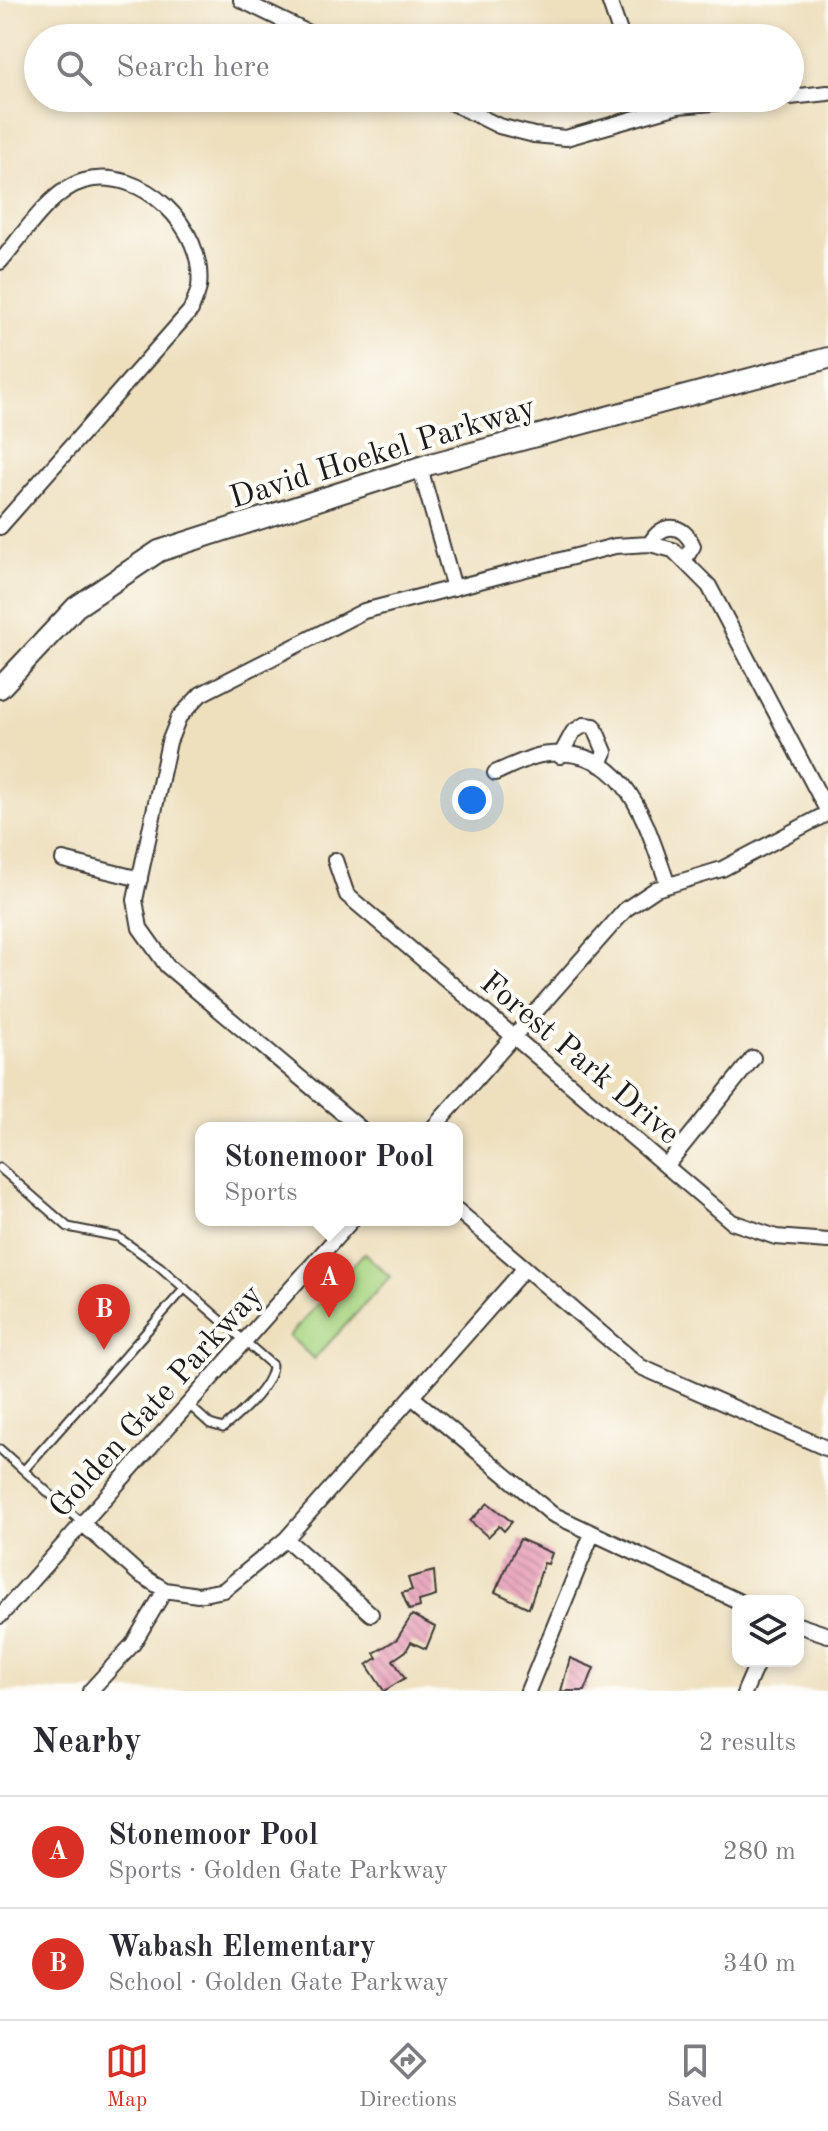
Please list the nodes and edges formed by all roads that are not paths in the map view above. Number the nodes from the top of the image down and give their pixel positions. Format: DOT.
graph roads {
  1 [pos="241,0"];
  2 [pos="609,0"];
  3 [pos="290,24"];
  4 [pos="617,24"];
  5 [pos="828,93"];
  6 [pos="804,96"];
  7 [pos="470,112"];
  8 [pos="655,112"];
  9 [pos="647,114"];
  10 [pos="0,262"];
  11 [pos="828,358"];
  12 [pos="420,468"];
  13 [pos="0,527"];
  14 [pos="650,544"];
  15 [pos="685,559"];
  16 [pos="454,588"];
  17 [pos="0,688"];
  18 [pos="560,756"];
  19 [pos="600,765"];
  20 [pos="495,773"];
  21 [pos="828,812"];
  22 [pos="63,860"];
  23 [pos="335,860"];
  24 [pos="140,879"];
  25 [pos="668,885"];
  26 [pos="514,1036"];
  27 [pos="753,1058"];
  28 [pos="353,1122"];
  29 [pos="438,1122"];
  30 [pos="666,1166"];
  31 [pos="0,1168"];
  32 [pos="463,1215"];
  33 [pos="347,1226"];
  34 [pos="828,1241"];
  35 [pos="525,1268"];
  36 [pos="185,1288"];
  37 [pos="245,1341"];
  38 [pos="412,1397"];
  39 [pos="189,1405"];
  40 [pos="0,1449"];
  41 [pos="828,1449"];
  42 [pos="24,1470"];
  43 [pos="83,1524"];
  44 [pos="592,1534"];
  45 [pos="286,1539"];
  46 [pos="165,1590"];
  47 [pos="732,1598"];
  48 [pos="371,1614"];
  49 [pos="0,1616"];
  50 [pos="804,1627"];
  51 [pos="828,1635"];
  52 [pos="755,1667"];
  53 [pos="90,1691"];
  54 [pos="528,1691"];
  55 [pos="745,1691"];
  1 -- 3 [label="street"];
  2 -- 4 [label="street"];
  5 -- 6 [label="street"];
  7 -- 9 [label="street"];
  8 -- 9 [label="street"];
  10 -- 13 [label="street"];
  11 -- 12 [label="main road, David Hoekel Parkway"];
  12 -- 16 [label="street"];
  12 -- 17 [label="main road, David Hoekel Parkway"];
  14 -- 15 [label="street"];
  14 -- 15 [label="street"];
  14 -- 16 [label="street"];
  15 -- 21 [label="street"];
  16 -- 24 [label="street"];
  18 -- 19 [label="street"];
  18 -- 19 [label="street"];
  18 -- 20 [label="street"];
  19 -- 25 [label="street"];
  21 -- 25 [label="street"];
  22 -- 24 [label="street"];
  23 -- 26 [label="street, Forest Park Drive"];
  24 -- 28 [label="street"];
  25 -- 26 [label="street"];
  26 -- 29 [label="street"];
  26 -- 30 [label="street, Forest Park Drive"];
  27 -- 30 [label="street"];
  30 -- 34 [label="street, Forest Park Drive"];
  31 -- 36 [label="lane"];
  32 -- 35 [label="street"];
  33 -- 37 [label="street, Golden Gate Parkway"];
  35 -- 38 [label="street"];
  35 -- 41 [label="street"];
  36 -- 37 [label="lane"];
  36 -- 42 [label="lane"];
  37 -- 39 [label="street, Golden Gate Parkway"];
  37 -- 39 [label="lane"];
  38 -- 44 [label="street"];
  38 -- 45 [label="street"];
  39 -- 43 [label="street, Golden Gate Parkway"];
  40 -- 42 [label="lane"];
  42 -- 43 [label="lane"];
  43 -- 46 [label="street"];
  43 -- 49 [label="street, Golden Gate Parkway"];
  44 -- 47 [label="street"];
  44 -- 54 [label="street"];
  45 -- 46 [label="street"];
  45 -- 48 [label="street"];
  46 -- 53 [label="street"];
  50 -- 51 [label="street"];
  52 -- 55 [label="street"];
}
